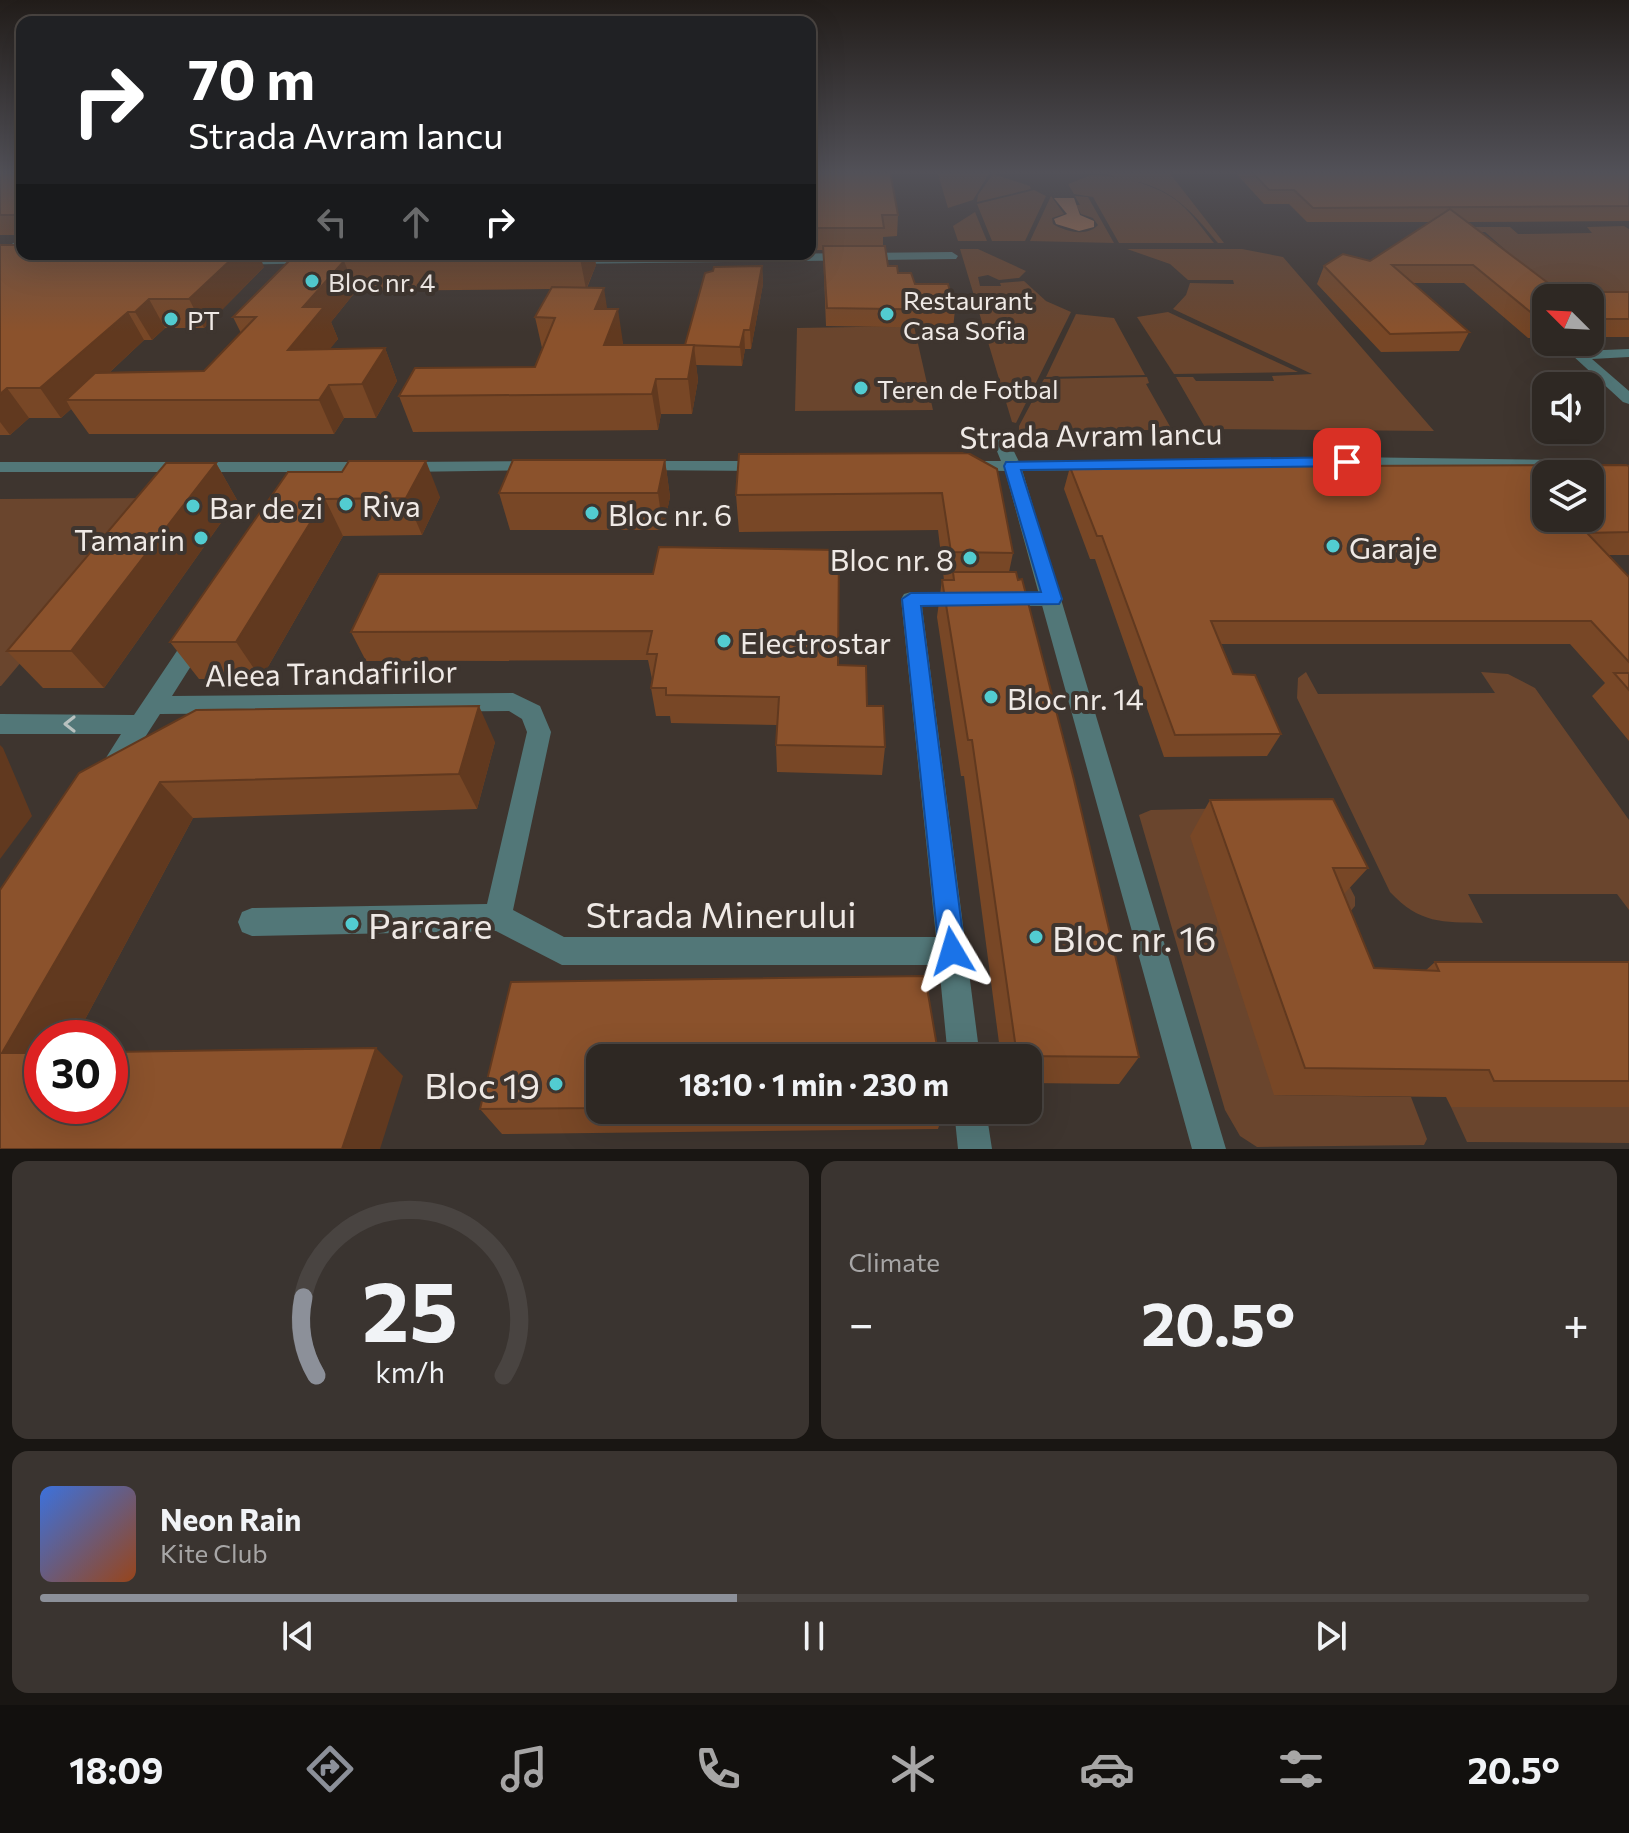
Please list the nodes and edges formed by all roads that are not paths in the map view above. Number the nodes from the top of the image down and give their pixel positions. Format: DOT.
graph roads {
  1 [pos="16,247"];
  2 [pos="952,256"];
  3 [pos="816,257"];
  4 [pos="0,259"];
  5 [pos="327,260"];
  6 [pos="21,261"];
  7 [pos="220,261"];
  8 [pos="1629,353"];
  9 [pos="1629,399"];
  10 [pos="1000,439"];
  11 [pos="1532,465"];
  12 [pos="313,466"];
  13 [pos="558,466"];
  14 [pos="620,466"];
  15 [pos="789,466"];
  16 [pos="943,466"];
  17 [pos="1012,466"];
  18 [pos="0,467"];
  19 [pos="301,485"];
  20 [pos="1053,599"];
  21 [pos="205,628"];
  22 [pos="146,715"];
  23 [pos="0,724"];
  24 [pos="96,791"];
  25 [pos="498,917"];
  26 [pos="252,922"];
  27 [pos="952,951"];
  28 [pos="962,1044"];
  29 [pos="972,1124"];
  30 [pos="975,1149"];
  31 [pos="1209,1149"];
  1 -- 4 [label="street"];
  2 -- 3 [label="street"];
  4 -- 6 [label="street"];
  5 -- 7 [label="street"];
  8 -- 9 [label="street"];
  10 -- 17 [label="street"];
  11 -- 17 [label="street, Strada Avram Iancu"];
  12 -- 13 [label="street"];
  12 -- 18 [label="street"];
  12 -- 19 [label="street"];
  14 -- 15 [label="street"];
  16 -- 17 [label="street, Strada Avram Iancu"];
  17 -- 20 [label="street"];
  20 -- 27 [label="street"];
  20 -- 31 [label="street"];
  21 -- 22 [label="street"];
  22 -- 23 [label="street, Aleea Trandafirilor, one-way"];
  22 -- 24 [label="street"];
  22 -- 25 [label="street, Aleea Trandafirilor"];
  25 -- 26 [label="street"];
  25 -- 27 [label="street, Strada Minerului"];
  27 -- 28 [label="street"];
  29 -- 30 [label="street"];
}
